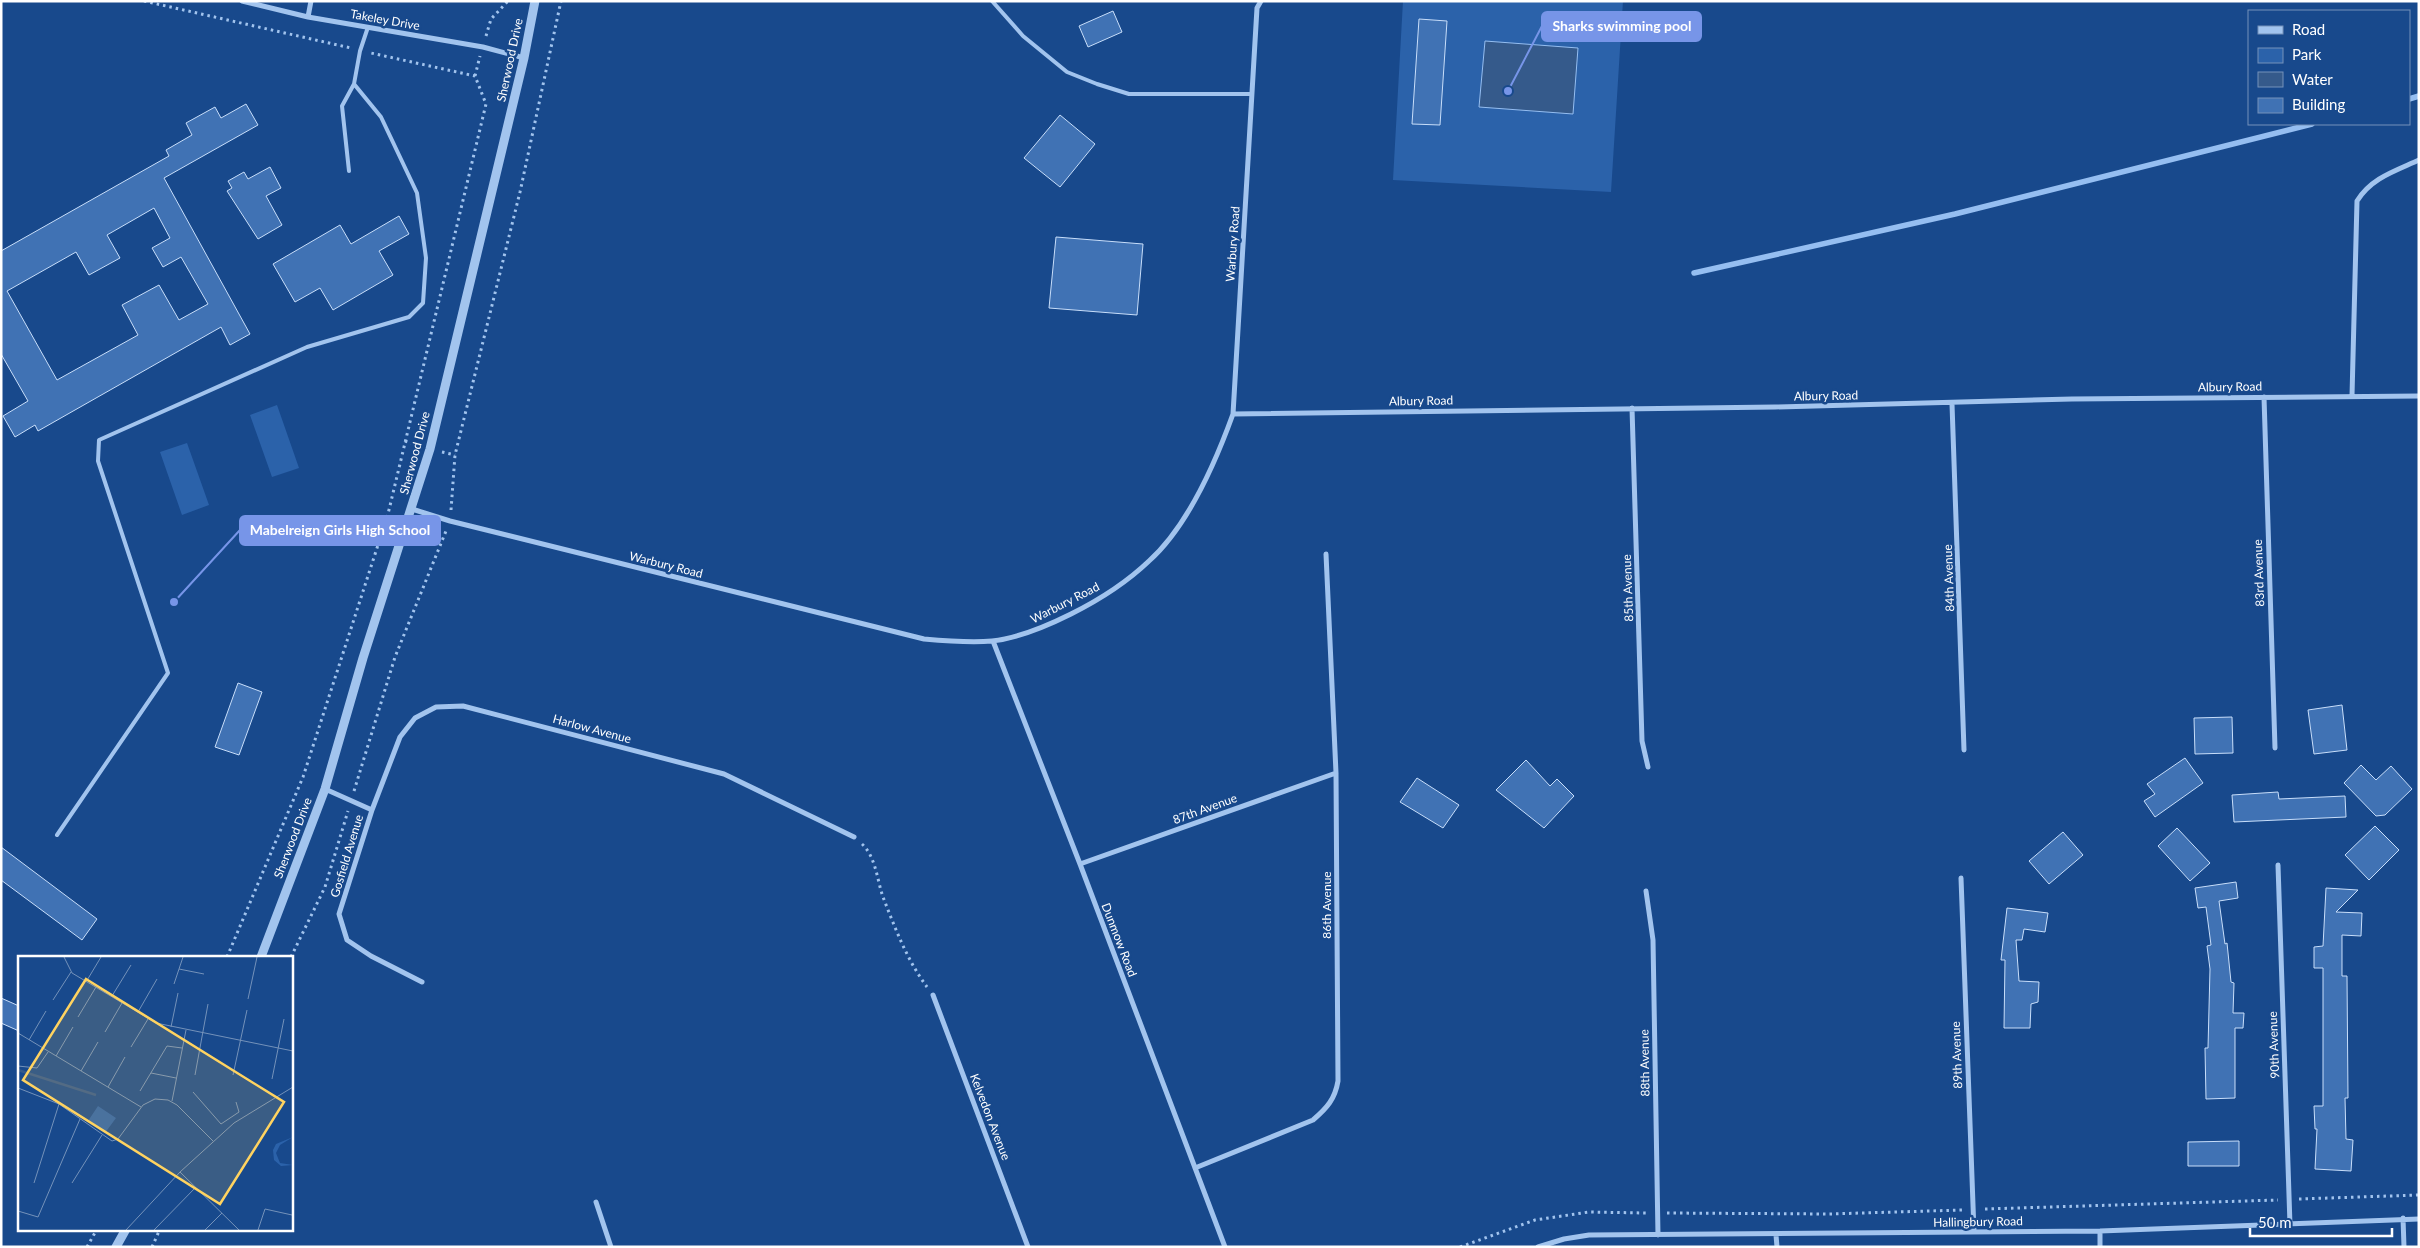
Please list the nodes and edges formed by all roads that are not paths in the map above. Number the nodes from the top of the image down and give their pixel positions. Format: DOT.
graph roads {
  1 [pos="242,1"];
  2 [pos="311,1"];
  3 [pos="535,1"];
  4 [pos="992,1"];
  5 [pos="1261,1"];
  6 [pos="308,17"];
  7 [pos="368,27"];
  8 [pos="524,58"];
  9 [pos="354,84"];
  10 [pos="1252,94"];
  11 [pos="2419,160"];
  12 [pos="349,170"];
  13 [pos="2264,396"];
  14 [pos="2352,396"];
  15 [pos="2419,396"];
  16 [pos="1952,404"];
  17 [pos="1632,408"];
  18 [pos="1233,414"];
  19 [pos="412,509"];
  20 [pos="1326,554"];
  21 [pos="993,641"];
  22 [pos="2274,748"];
  23 [pos="1964,750"];
  24 [pos="1648,768"];
  25 [pos="1336,773"];
  26 [pos="325,788"];
  27 [pos="372,810"];
  28 [pos="58,835"];
  29 [pos="854,837"];
  30 [pos="1080,864"];
  31 [pos="2278,864"];
  32 [pos="1961,878"];
  33 [pos="1646,891"];
  34 [pos="261,956"];
  35 [pos="422,982"];
  36 [pos="933,995"];
  37 [pos="1195,1168"];
  38 [pos="596,1202"];
  39 [pos="2403,1218"];
  40 [pos="2419,1219"];
  41 [pos="2290,1225"];
  42 [pos="125,1230"];
  43 [pos="2100,1231"];
  44 [pos="1974,1232"];
  45 [pos="1658,1235"];
  46 [pos="1776,1235"];
  47 [pos="116,1247"];
  48 [pos="611,1247"];
  49 [pos="1028,1247"];
  50 [pos="1225,1247"];
  51 [pos="1538,1247"];
  52 [pos="1777,1247"];
  53 [pos="2100,1247"];
  54 [pos="2404,1247"];
  1 -- 6 [label="street, Takeley Drive"];
  2 -- 6 [label="street"];
  3 -- 8 [label="street, Sherwood Drive"];
  4 -- 10 [label="lane"];
  5 -- 10 [label="street, Warbury Road"];
  6 -- 7 [label="street, Takeley Drive"];
  7 -- 8 [label="street, Takeley Drive"];
  7 -- 9 [label="lane"];
  8 -- 19 [label="street, Sherwood Drive"];
  9 -- 12 [label="lane"];
  9 -- 28 [label="lane"];
  10 -- 18 [label="street, Warbury Road"];
  11 -- 14 [label="street"];
  13 -- 14 [label="street, Albury Road"];
  13 -- 16 [label="street, Albury Road"];
  13 -- 22 [label="street, 83rd Avenue"];
  14 -- 15 [label="street, Albury Road"];
  16 -- 17 [label="street, Albury Road"];
  16 -- 23 [label="street, 84th Avenue"];
  17 -- 18 [label="street, Albury Road"];
  17 -- 24 [label="street, 85th Avenue"];
  18 -- 21 [label="street, Warbury Road"];
  19 -- 21 [label="street, Warbury Road"];
  19 -- 26 [label="street, Sherwood Drive"];
  20 -- 25 [label="street, 86th Avenue"];
  21 -- 30 [label="street, Dunmow Road"];
  25 -- 30 [label="street, 87th Avenue"];
  25 -- 37 [label="street, 86th Avenue"];
  26 -- 27 [label="street"];
  26 -- 34 [label="street, Sherwood Drive"];
  27 -- 29 [label="street, Harlow Avenue"];
  27 -- 35 [label="street, Gosfield Avenue"];
  30 -- 37 [label="street, Dunmow Road"];
  31 -- 41 [label="street, 90th Avenue"];
  32 -- 44 [label="street, 89th Avenue"];
  33 -- 45 [label="street, 88th Avenue"];
  36 -- 49 [label="street, Kelvedon Avenue"];
  37 -- 50 [label="street, Dunmow Road"];
  38 -- 48 [label="street"];
  39 -- 40 [label="street, Hallingbury Road"];
  39 -- 41 [label="street, Hallingbury Road"];
  39 -- 54 [label="street"];
  41 -- 43 [label="street, Hallingbury Road"];
  42 -- 47 [label="street"];
  43 -- 44 [label="street, Hallingbury Road"];
  43 -- 53 [label="street"];
  44 -- 46 [label="street, Hallingbury Road"];
  45 -- 46 [label="street, Hallingbury Road"];
  45 -- 51 [label="street, Hallingbury Road"];
  46 -- 52 [label="street"];
}
